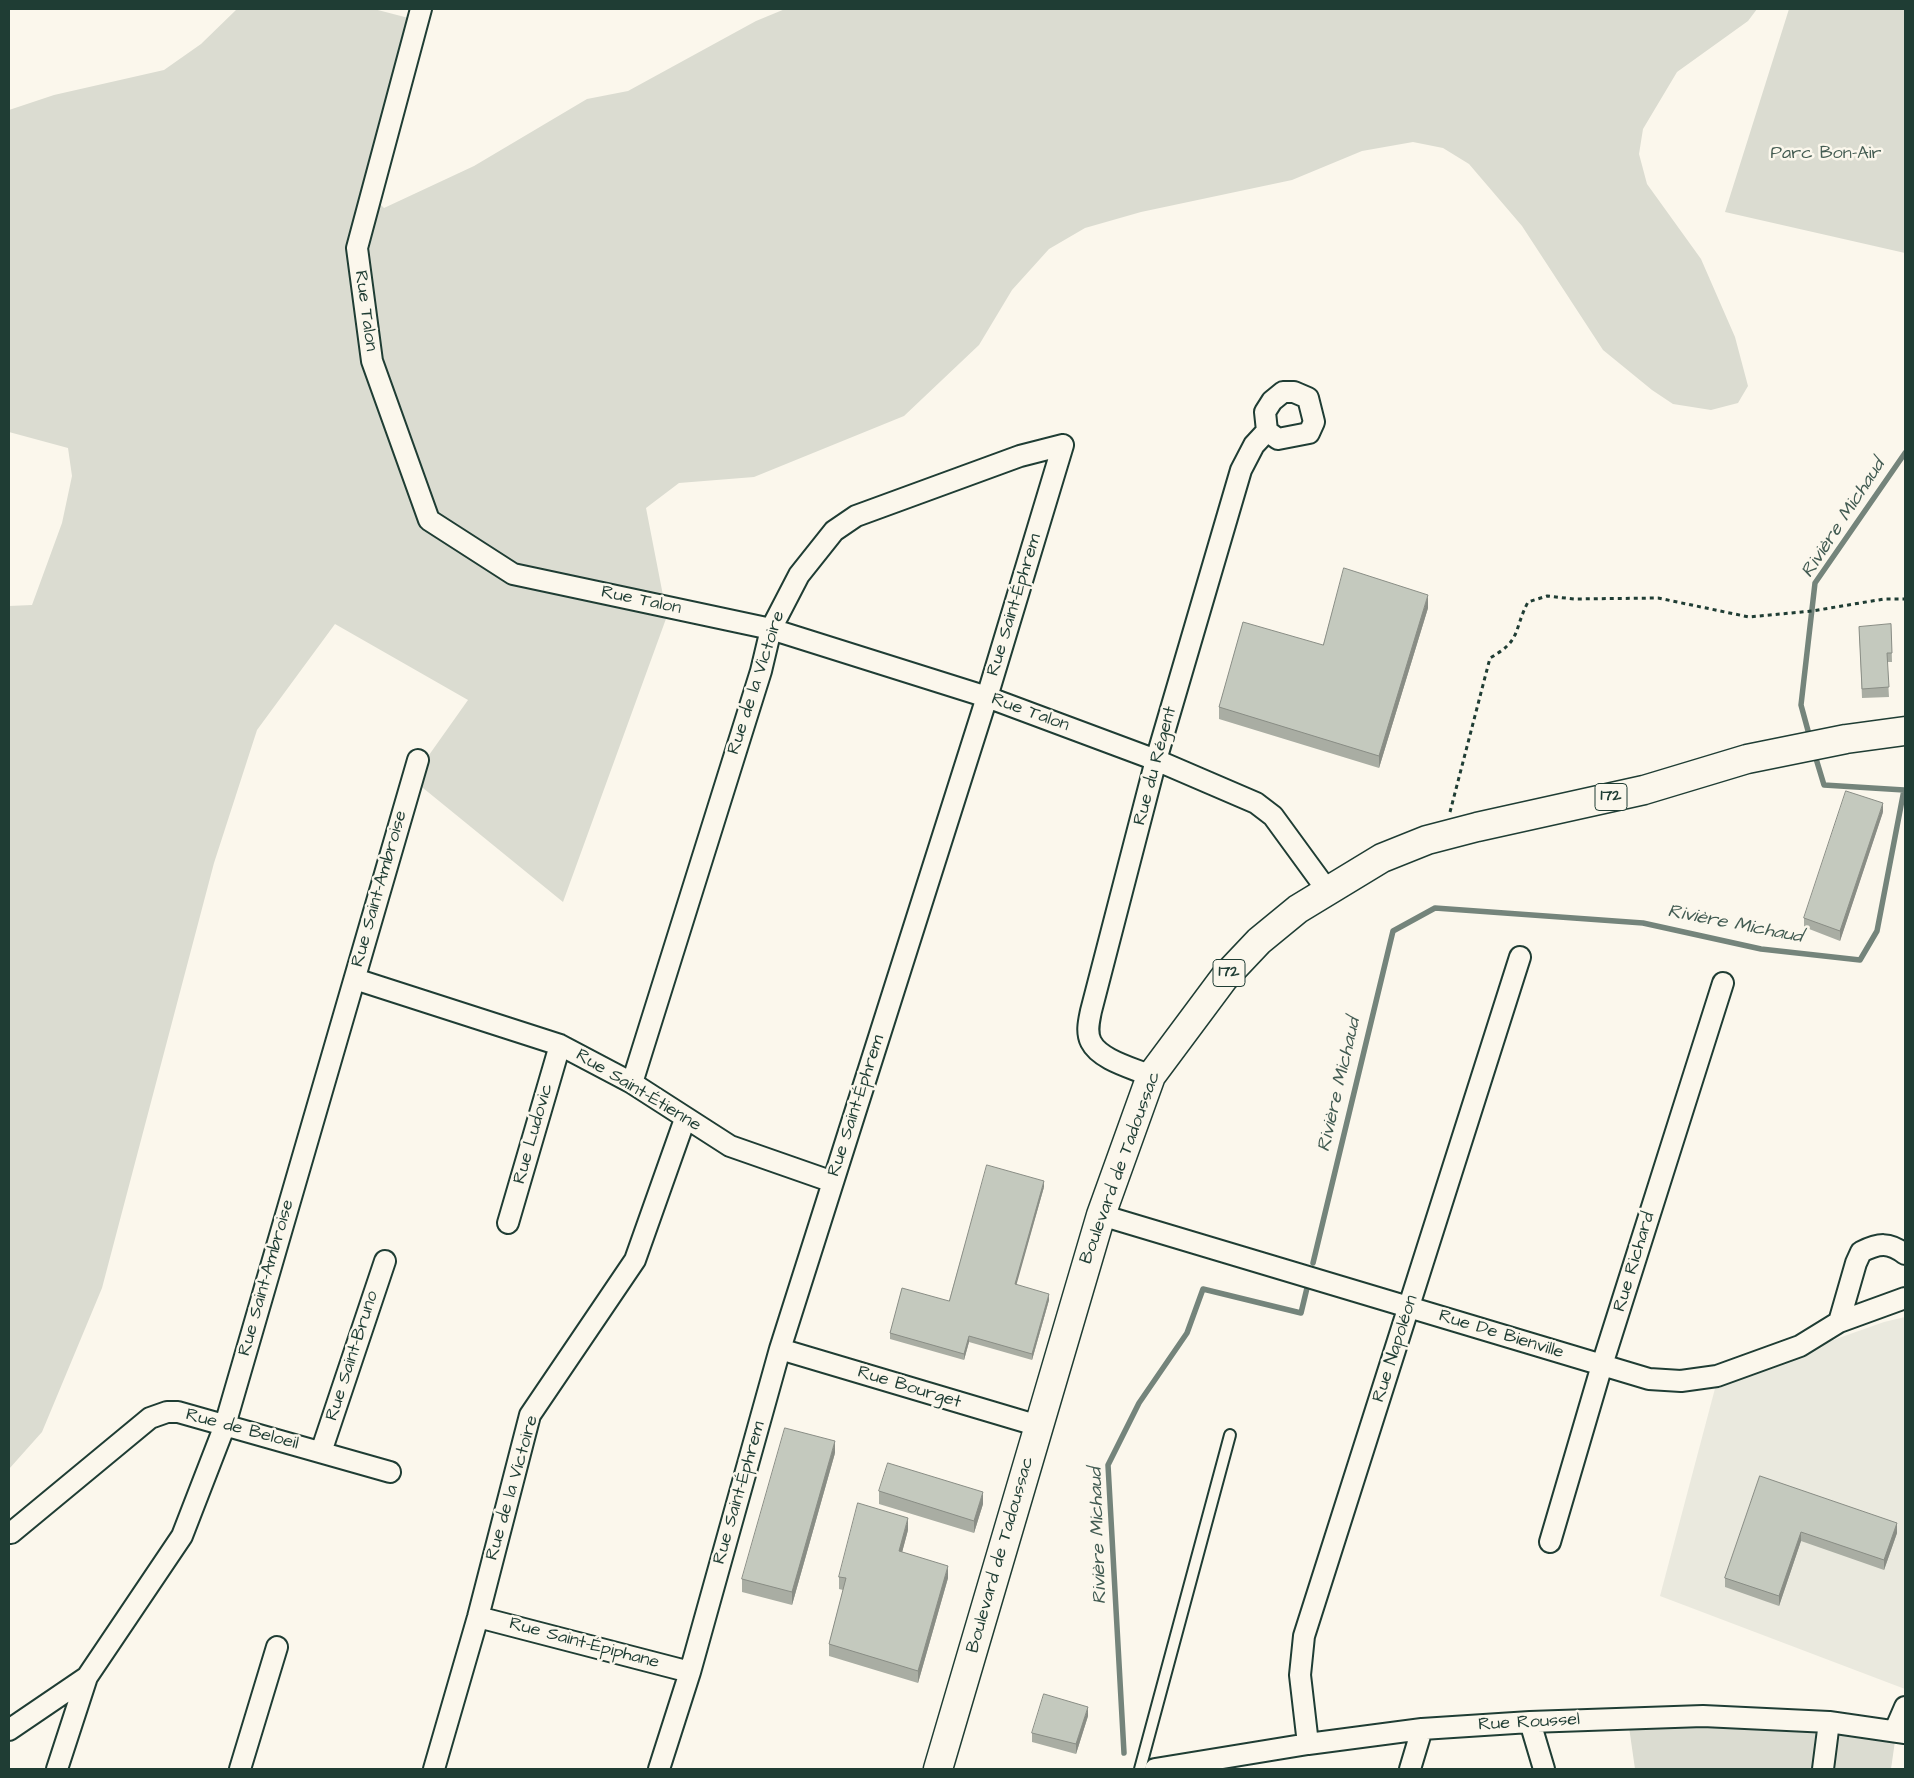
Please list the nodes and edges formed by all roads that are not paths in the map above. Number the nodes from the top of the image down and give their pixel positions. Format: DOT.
graph roads {
  1 [pos="421,9"];
  2 [pos="1267,431"];
  3 [pos="1063,445"];
  4 [pos="771,629"];
  5 [pos="987,697"];
  6 [pos="1905,731"];
  7 [pos="418,760"];
  8 [pos="1156,760"];
  9 [pos="1327,890"];
  10 [pos="1520,957"];
  11 [pos="355,979"];
  12 [pos="1722,983"];
  13 [pos="560,1046"];
  14 [pos="1151,1076"];
  15 [pos="632,1083"];
  16 [pos="685,1119"];
  17 [pos="833,1182"];
  18 [pos="1101,1215"];
  19 [pos="508,1223"];
  20 [pos="1905,1254"];
  21 [pos="385,1261"];
  22 [pos="1905,1298"];
  23 [pos="1409,1307"];
  24 [pos="1839,1322"];
  25 [pos="780,1349"];
  26 [pos="1602,1365"];
  27 [pos="224,1425"];
  28 [pos="1038,1426"];
  29 [pos="1230,1435"];
  30 [pos="321,1452"];
  31 [pos="390,1472"];
  32 [pos="11,1532"];
  33 [pos="1550,1542"];
  34 [pos="478,1617"];
  35 [pos="277,1647"];
  36 [pos="690,1672"];
  37 [pos="87,1677"];
  38 [pos="1905,1707"];
  39 [pos="1530,1722"];
  40 [pos="1828,1722"];
  41 [pos="1422,1729"];
  42 [pos="9,1730"];
  43 [pos="1900,1731"];
  44 [pos="1308,1744"];
  45 [pos="1197,1766"];
  46 [pos="57,1769"];
  47 [pos="240,1769"];
  48 [pos="434,1769"];
  49 [pos="659,1769"];
  50 [pos="938,1769"];
  51 [pos="1140,1769"];
  52 [pos="1155,1769"];
  53 [pos="1410,1769"];
  54 [pos="1544,1769"];
  55 [pos="1823,1769"];
  1 -- 4 [label="street, Rue Talon"];
  2 -- 8 [label="street, Rue du Régent"];
  3 -- 4 [label="street, Rue de la Victoire"];
  3 -- 5 [label="street, Rue Saint-Éphrem"];
  4 -- 5 [label="street, Rue Talon"];
  4 -- 15 [label="street, Rue de la Victoire"];
  5 -- 8 [label="street, Rue Talon"];
  5 -- 17 [label="street, Rue Saint-Éphrem"];
  6 -- 9 [label="main road, Boulevard de Tadoussac / 172"];
  7 -- 11 [label="street, Rue Saint-Ambroise"];
  8 -- 9 [label="street, Rue Talon"];
  8 -- 14 [label="street, Rue du Régent"];
  9 -- 14 [label="main road, Boulevard de Tadoussac / 172"];
  10 -- 23 [label="street, Rue Napoléon"];
  11 -- 13 [label="street, Rue Saint-Étienne"];
  11 -- 27 [label="street, Rue Saint-Ambroise"];
  12 -- 26 [label="street, Rue Richard"];
  13 -- 15 [label="street, Rue Saint-Étienne"];
  13 -- 19 [label="street, Rue Ludovic"];
  14 -- 18 [label="main road, Boulevard de Tadoussac"];
  15 -- 16 [label="street, Rue Saint-Étienne"];
  16 -- 17 [label="street, Rue Saint-Étienne"];
  16 -- 34 [label="street, Rue de la Victoire"];
  17 -- 25 [label="street, Rue Saint-Éphrem"];
  18 -- 23 [label="street, Rue De Bienville"];
  18 -- 28 [label="main road, Boulevard de Tadoussac"];
  20 -- 24 [label="street"];
  21 -- 30 [label="street, Rue Saint-Bruno"];
  22 -- 24 [label="street, Rue De Bienville"];
  23 -- 26 [label="street, Rue De Bienville"];
  23 -- 44 [label="street, Rue Napoléon"];
  24 -- 26 [label="street, Rue De Bienville"];
  25 -- 28 [label="street, Rue Bourget"];
  25 -- 36 [label="street, Rue Saint-Éphrem"];
  26 -- 33 [label="street, Rue Richard"];
  27 -- 30 [label="street, Rue de Beloeil"];
  27 -- 32 [label="street, Rue de Beloeil"];
  27 -- 37 [label="street, Rue Saint-Ambroise"];
  28 -- 50 [label="main road, Boulevard de Tadoussac"];
  29 -- 51 [label="lane"];
  30 -- 31 [label="street, Rue de Beloeil"];
  34 -- 36 [label="street, Rue Saint-Épiphane"];
  34 -- 48 [label="street, Rue de la Victoire"];
  35 -- 47 [label="street"];
  36 -- 49 [label="street, Rue Saint-Éphrem"];
  37 -- 42 [label="street"];
  37 -- 46 [label="street, Rue Saint-Ambroise"];
  38 -- 43 [label="street"];
  39 -- 40 [label="street, Rue Roussel"];
  39 -- 41 [label="street, Rue Roussel"];
  39 -- 54 [label="street"];
  40 -- 43 [label="street, Rue Roussel"];
  40 -- 55 [label="street"];
  41 -- 44 [label="street, Rue Roussel"];
  41 -- 53 [label="street"];
  44 -- 45 [label="street, Rue Roussel"];
  45 -- 52 [label="street, Rue Roussel"];
}
